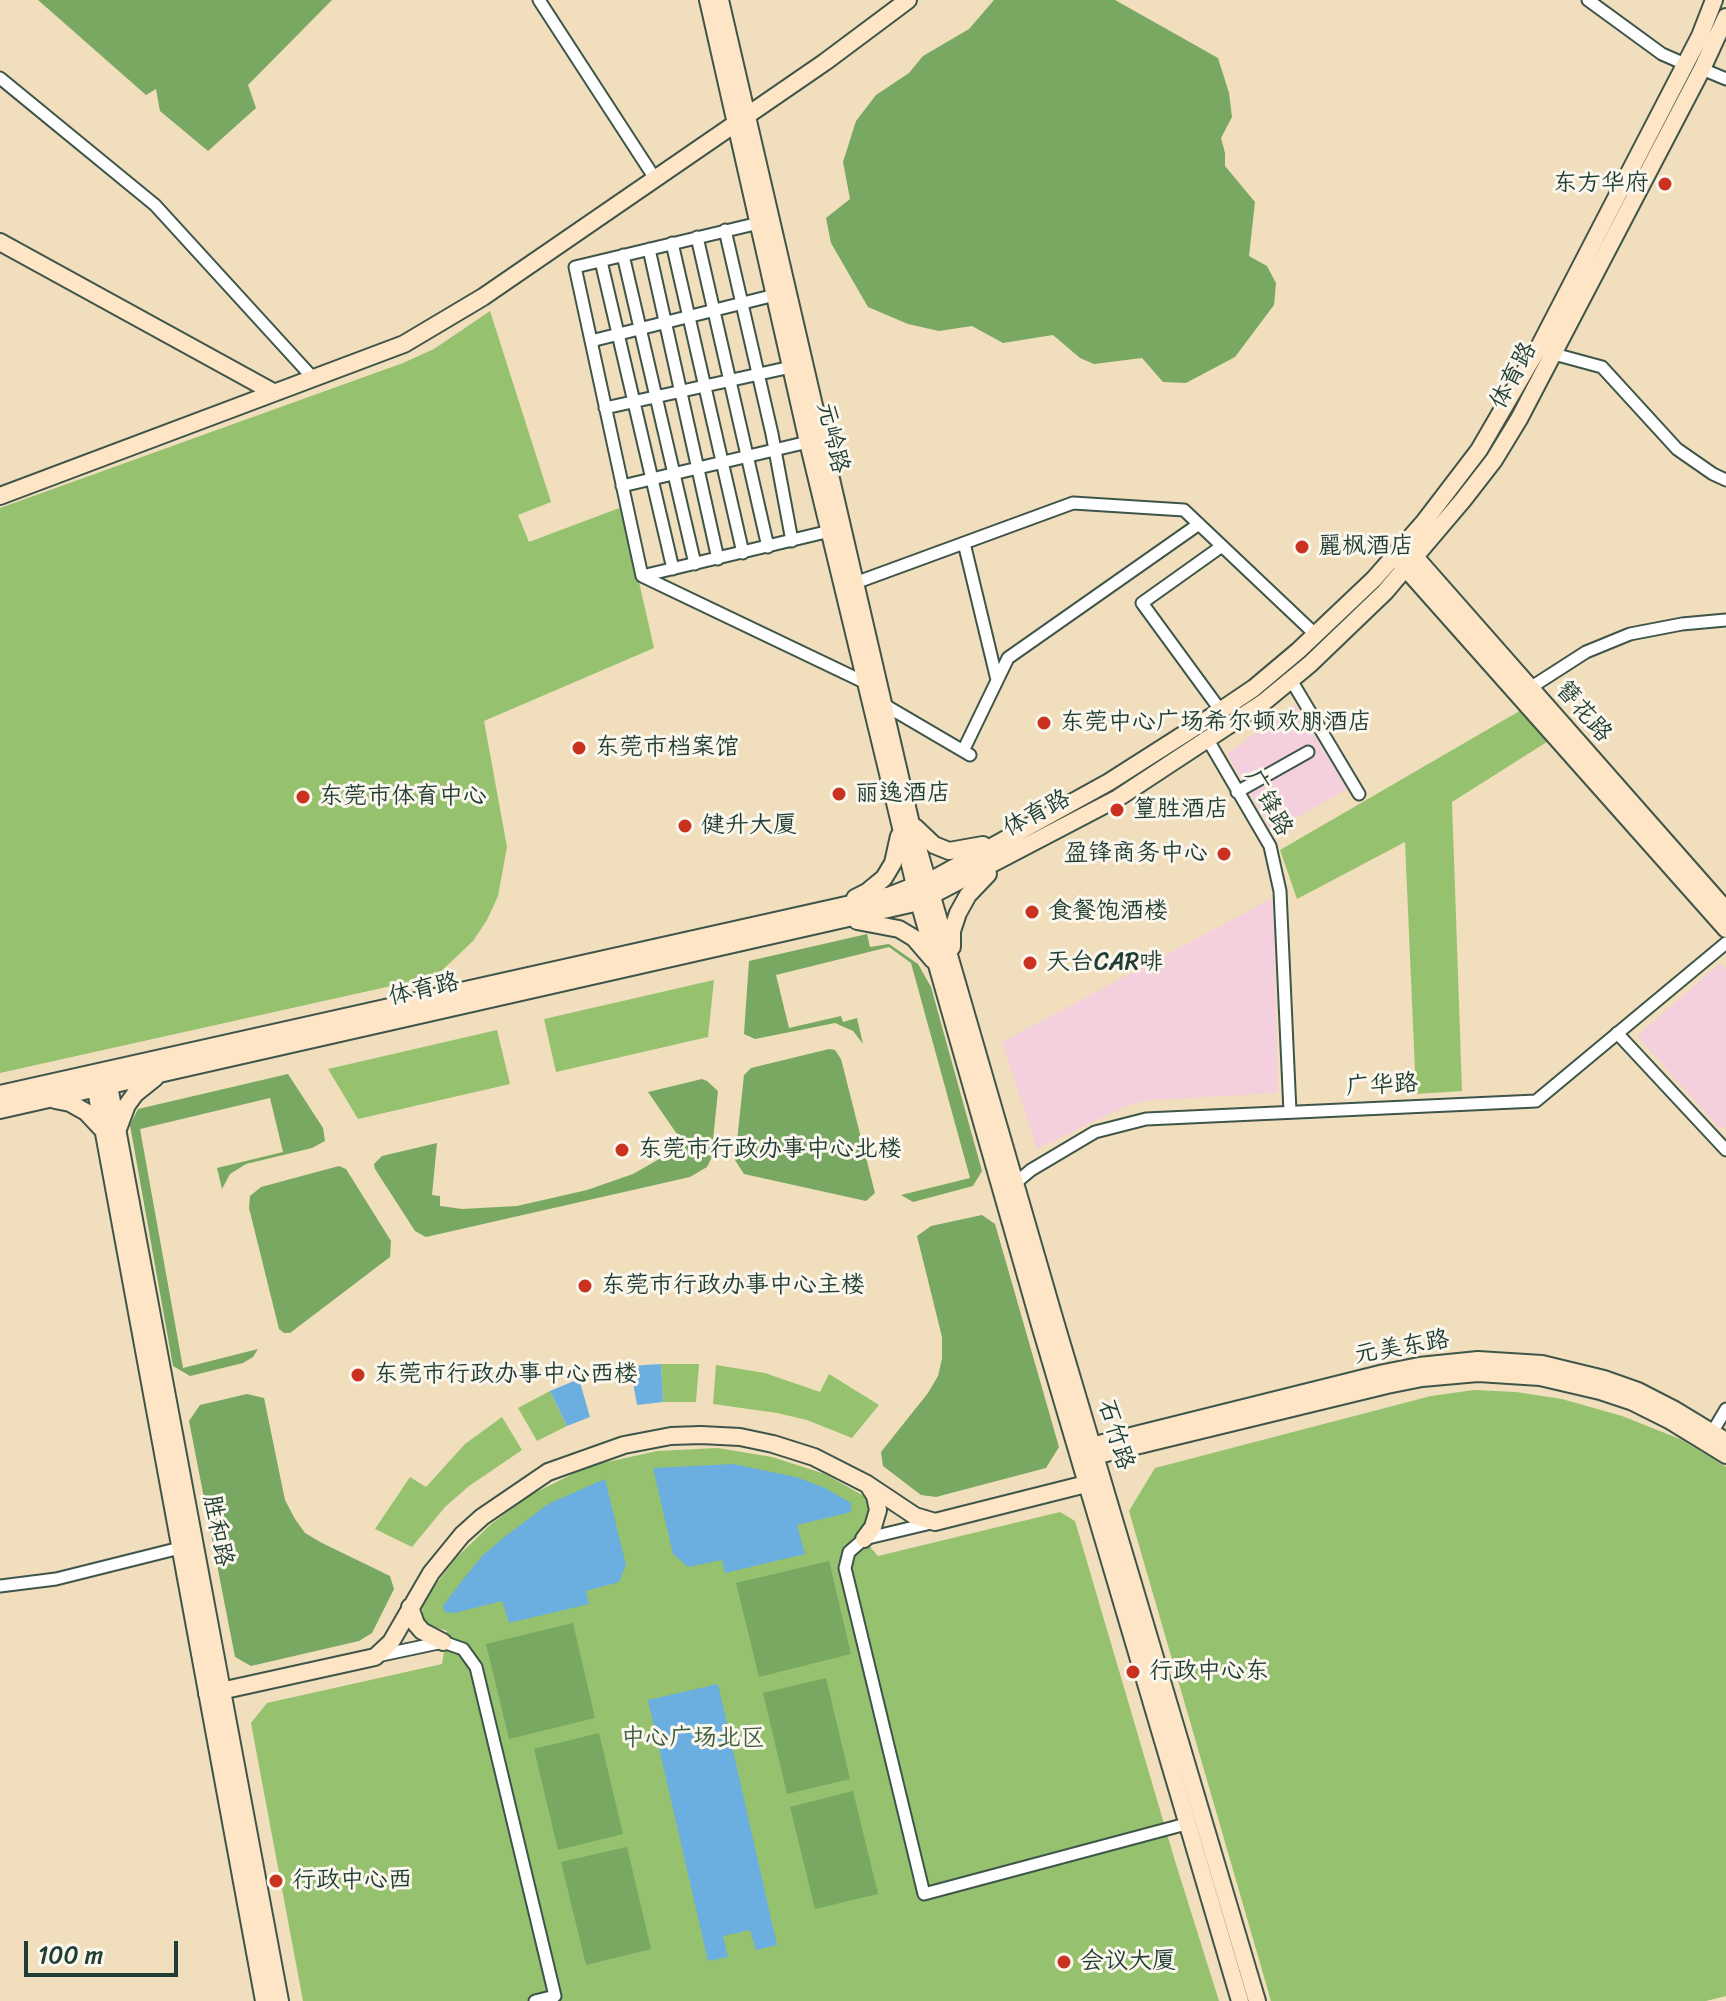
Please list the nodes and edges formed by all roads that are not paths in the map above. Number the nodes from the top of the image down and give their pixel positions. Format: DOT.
graph roads {
  1 [pos="539,0"];
  2 [pos="708,0"];
  3 [pos="720,0"];
  4 [pos="908,0"];
  5 [pos="1588,0"];
  6 [pos="1714,0"];
  7 [pos="1726,17"];
  8 [pos="1685,64"];
  9 [pos="1702,69"];
  10 [pos="0,78"];
  11 [pos="1726,79"];
  12 [pos="741,118"];
  13 [pos="654,177"];
  14 [pos="759,223"];
  15 [pos="725,230"];
  16 [pos="697,237"];
  17 [pos="0,242"];
  18 [pos="672,243"];
  19 [pos="649,249"];
  20 [pos="623,255"];
  21 [pos="601,261"];
  22 [pos="775,295"];
  23 [pos="742,304"];
  24 [pos="714,311"];
  25 [pos="689,316"];
  26 [pos="665,322"];
  27 [pos="640,329"];
  28 [pos="618,334"];
  29 [pos="591,341"];
  30 [pos="1554,354"];
  31 [pos="791,367"];
  32 [pos="758,374"];
  33 [pos="313,378"];
  34 [pos="730,380"];
  35 [pos="705,386"];
  36 [pos="680,391"];
  37 [pos="273,392"];
  38 [pos="656,397"];
  39 [pos="634,402"];
  40 [pos="605,408"];
  41 [pos="808,442"];
  42 [pos="775,450"];
  43 [pos="747,457"];
  44 [pos="722,463"];
  45 [pos="698,469"];
  46 [pos="674,474"];
  47 [pos="652,479"];
  48 [pos="1726,480"];
  49 [pos="622,486"];
  50 [pos="0,496"];
  51 [pos="1199,524"];
  52 [pos="830,531"];
  53 [pos="792,541"];
  54 [pos="964,543"];
  55 [pos="1222,546"];
  56 [pos="768,547"];
  57 [pos="743,553"];
  58 [pos="1405,557"];
  59 [pos="718,559"];
  60 [pos="695,564"];
  61 [pos="673,569"];
  62 [pos="642,576"];
  63 [pos="855,583"];
  64 [pos="1726,620"];
  65 [pos="1316,635"];
  66 [pos="997,680"];
  67 [pos="1291,680"];
  68 [pos="866,683"];
  69 [pos="1530,688"];
  70 [pos="883,704"];
  71 [pos="1221,711"];
  72 [pos="1208,740"];
  73 [pos="1308,752"];
  74 [pos="1237,792"];
  75 [pos="1359,794"];
  76 [pos="906,825"];
  77 [pos="1007,847"];
  78 [pos="924,891"];
  79 [pos="1726,910"];
  80 [pos="842,912"];
  81 [pos="1726,929"];
  82 [pos="1726,943"];
  83 [pos="945,964"];
  84 [pos="1617,1033"];
  85 [pos="168,1072"];
  86 [pos="101,1079"];
  87 [pos="0,1094"];
  88 [pos="41,1100"];
  89 [pos="0,1110"];
  90 [pos="1290,1112"];
  91 [pos="110,1132"];
  92 [pos="1726,1150"];
  93 [pos="1009,1187"];
  94 [pos="1726,1409"];
  95 [pos="1720,1442"];
  96 [pos="1086,1452"];
  97 [pos="1095,1482"];
  98 [pos="867,1484"];
  99 [pos="935,1522"];
  100 [pos="864,1539"];
  101 [pos="180,1548"];
  102 [pos="0,1586"];
  103 [pos="410,1607"];
  104 [pos="443,1642"];
  105 [pos="375,1657"];
  106 [pos="214,1692"];
  107 [pos="1186,1824"];
  108 [pos="264,2001"];
  109 [pos="280,2001"];
  110 [pos="535,2001"];
  111 [pos="1240,2001"];
  112 [pos="1257,2001"];
  1 -- 13 [label="street"];
  2 -- 12 [label="street, 元岭路"];
  3 -- 12 [label="street, 元岭路"];
  4 -- 12 [label="street"];
  5 -- 8 [label="street"];
  6 -- 8 [label="street, 体育路"];
  7 -- 9 [label="street, 体育路"];
  8 -- 58 [label="street, 体育路"];
  9 -- 11 [label="street"];
  9 -- 30 [label="street, 体育路"];
  10 -- 33 [label="street"];
  12 -- 13 [label="street"];
  12 -- 14 [label="street, 元岭路"];
  12 -- 63 [label="street, 元岭路"];
  13 -- 33 [label="street"];
  14 -- 15 [label="street"];
  14 -- 22 [label="street, 元岭路"];
  15 -- 16 [label="street"];
  15 -- 23 [label="street"];
  16 -- 18 [label="street"];
  16 -- 24 [label="street"];
  17 -- 37 [label="street"];
  18 -- 19 [label="street"];
  18 -- 25 [label="street"];
  19 -- 20 [label="street"];
  19 -- 26 [label="street"];
  20 -- 21 [label="street"];
  20 -- 27 [label="street"];
  21 -- 28 [label="street"];
  21 -- 29 [label="street"];
  22 -- 23 [label="street"];
  22 -- 31 [label="street, 元岭路"];
  23 -- 24 [label="street"];
  23 -- 32 [label="street"];
  24 -- 25 [label="street"];
  24 -- 34 [label="street"];
  25 -- 26 [label="street"];
  25 -- 35 [label="street"];
  26 -- 27 [label="street"];
  26 -- 36 [label="street"];
  27 -- 28 [label="street"];
  27 -- 38 [label="street"];
  28 -- 29 [label="street"];
  28 -- 39 [label="street"];
  29 -- 40 [label="street"];
  30 -- 48 [label="street"];
  30 -- 58 [label="street, 体育路"];
  31 -- 32 [label="street"];
  31 -- 41 [label="street, 元岭路"];
  32 -- 34 [label="street"];
  32 -- 42 [label="street"];
  33 -- 37 [label="street"];
  34 -- 35 [label="street"];
  34 -- 43 [label="street"];
  35 -- 36 [label="street"];
  35 -- 44 [label="street"];
  36 -- 38 [label="street"];
  36 -- 45 [label="street"];
  37 -- 50 [label="street"];
  38 -- 39 [label="street"];
  38 -- 46 [label="street"];
  39 -- 40 [label="street"];
  39 -- 47 [label="street"];
  40 -- 49 [label="street"];
  41 -- 42 [label="street"];
  41 -- 52 [label="street, 元岭路"];
  42 -- 43 [label="street"];
  42 -- 53 [label="street"];
  43 -- 44 [label="street"];
  43 -- 56 [label="street"];
  44 -- 45 [label="street"];
  44 -- 57 [label="street"];
  45 -- 46 [label="street"];
  45 -- 59 [label="street"];
  46 -- 47 [label="street"];
  46 -- 60 [label="street"];
  47 -- 49 [label="street"];
  47 -- 61 [label="street"];
  49 -- 62 [label="street"];
  51 -- 54 [label="street"];
  51 -- 55 [label="street"];
  51 -- 66 [label="street"];
  52 -- 53 [label="street"];
  52 -- 68 [label="street, 元岭路"];
  53 -- 56 [label="street"];
  54 -- 63 [label="street"];
  54 -- 66 [label="street"];
  55 -- 65 [label="street"];
  55 -- 71 [label="street"];
  56 -- 57 [label="street"];
  57 -- 59 [label="street"];
  58 -- 65 [label="street, 体育路"];
  58 -- 67 [label="street, 体育路"];
  58 -- 69 [label="street, 簪花路"];
  58 -- 81 [label="street, 簪花路"];
  59 -- 60 [label="street"];
  60 -- 61 [label="street"];
  61 -- 62 [label="street"];
  62 -- 68 [label="street"];
  63 -- 70 [label="street, 元岭路"];
  64 -- 69 [label="street"];
  65 -- 71 [label="street, 体育路"];
  66 -- 70 [label="street"];
  67 -- 72 [label="street, 体育路"];
  67 -- 75 [label="street"];
  68 -- 76 [label="street, 元岭路"];
  69 -- 79 [label="street, 簪花路"];
  70 -- 76 [label="street, 元岭路"];
  71 -- 77 [label="street, 体育路"];
  72 -- 74 [label="street, 广锋路"];
  72 -- 77 [label="street, 体育路"];
  73 -- 74 [label="street"];
  74 -- 90 [label="street, 广锋路"];
  76 -- 77 [label="street"];
  76 -- 78 [label="street, 元岭路"];
  76 -- 80 [label="street"];
  77 -- 78 [label="street, 体育路"];
  77 -- 83 [label="street"];
  78 -- 80 [label="street, 体育路"];
  78 -- 83 [label="street, 石竹路"];
  80 -- 83 [label="street"];
  80 -- 85 [label="street, 体育路"];
  80 -- 86 [label="street, 体育路"];
  82 -- 84 [label="street, 广华路"];
  83 -- 93 [label="street, 石竹路"];
  84 -- 90 [label="street, 广华路"];
  84 -- 92 [label="street"];
  85 -- 86 [label="street, 体育路"];
  85 -- 91 [label="street"];
  86 -- 87 [label="street, 体育路"];
  86 -- 88 [label="street, 体育路"];
  86 -- 91 [label="street, 胜和路"];
  88 -- 89 [label="street, 体育路"];
  88 -- 91 [label="street"];
  90 -- 93 [label="street, 广华路"];
  91 -- 101 [label="street, 胜和路"];
  91 -- 106 [label="street, 胜和路"];
  93 -- 96 [label="street, 石竹路"];
  94 -- 95 [label="street"];
  95 -- 96 [label="street, 元美东路"];
  96 -- 97 [label="street, 石竹路"];
  97 -- 99 [label="street"];
  97 -- 107 [label="street, 石竹路"];
  97 -- 112 [label="street, 石竹路"];
  98 -- 99 [label="street"];
  98 -- 100 [label="street"];
  98 -- 103 [label="street"];
  99 -- 100 [label="street"];
  100 -- 107 [label="street"];
  101 -- 102 [label="street"];
  101 -- 106 [label="street, 胜和路"];
  103 -- 104 [label="street"];
  103 -- 105 [label="street"];
  104 -- 105 [label="street"];
  104 -- 110 [label="street"];
  105 -- 106 [label="street"];
  106 -- 108 [label="street, 胜和路"];
  106 -- 109 [label="street, 胜和路"];
  107 -- 111 [label="street, 石竹路"];
}
